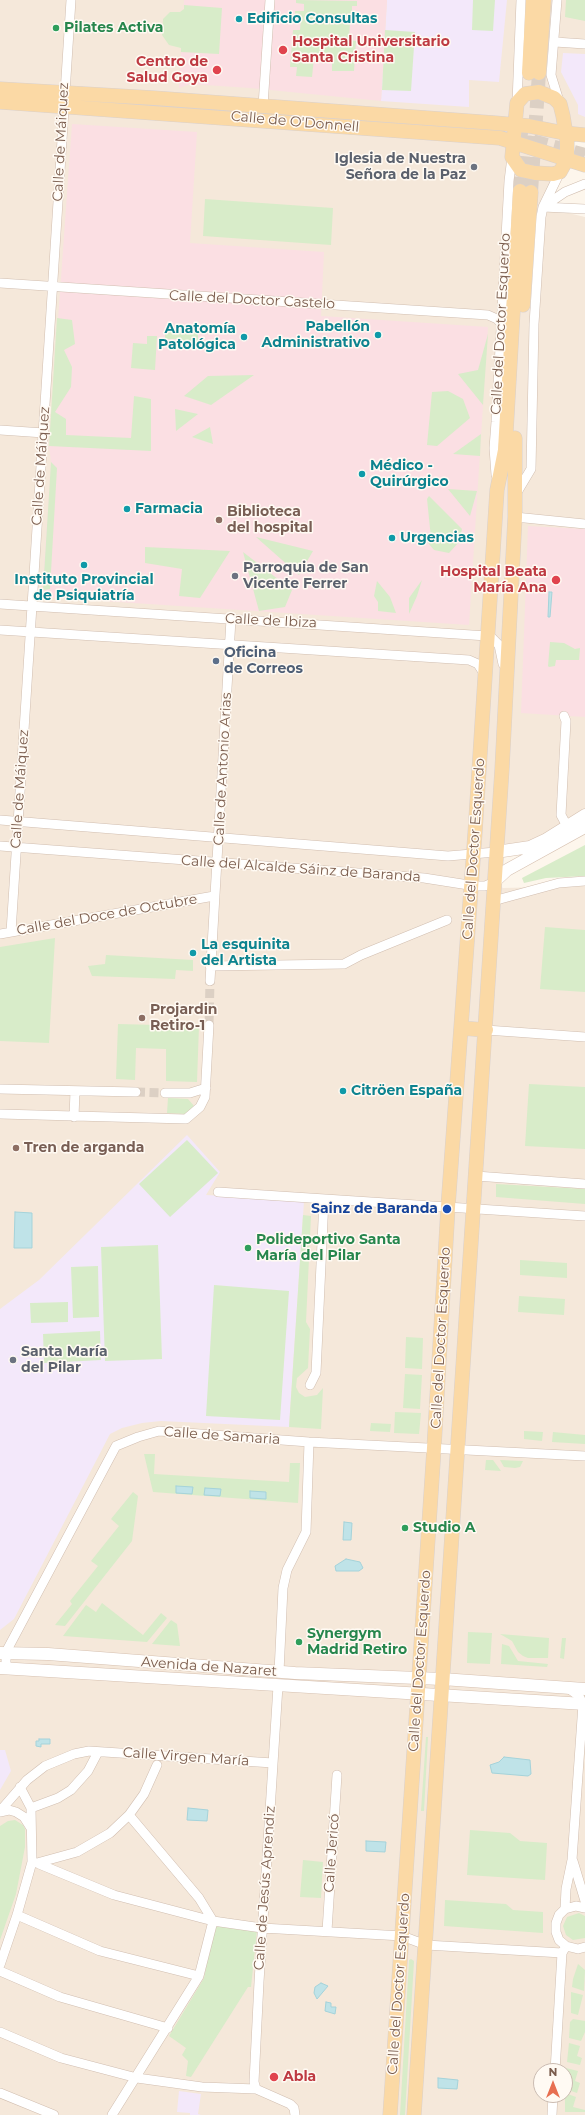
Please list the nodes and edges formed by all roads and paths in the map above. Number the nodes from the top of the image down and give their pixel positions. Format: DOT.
graph roads {
  1 [pos="71,0"];
  2 [pos="270,0"];
  3 [pos="521,0"];
  4 [pos="533,0"];
  5 [pos="544,0"];
  6 [pos="557,0"];
  7 [pos="555,42"];
  8 [pos="585,44"];
  9 [pos="0,89"];
  10 [pos="64,93"];
  11 [pos="0,102"];
  12 [pos="517,103"];
  13 [pos="560,104"];
  14 [pos="263,106"];
  15 [pos="63,107"];
  16 [pos="514,125"];
  17 [pos="564,133"];
  18 [pos="585,135"];
  19 [pos="513,141"];
  20 [pos="512,157"];
  21 [pos="567,159"];
  22 [pos="585,165"];
  23 [pos="560,172"];
  24 [pos="585,184"];
  25 [pos="542,207"];
  26 [pos="585,209"];
  27 [pos="0,283"];
  28 [pos="52,286"];
  29 [pos="502,324"];
  30 [pos="0,430"];
  31 [pos="44,433"];
  32 [pos="497,490"];
  33 [pos="514,497"];
  34 [pos="514,517"];
  35 [pos="585,524"];
  36 [pos="0,604"];
  37 [pos="32,606"];
  38 [pos="231,619"];
  39 [pos="0,630"];
  40 [pos="30,632"];
  41 [pos="487,636"];
  42 [pos="230,644"];
  43 [pos="486,677"];
  44 [pos="506,683"];
  45 [pos="564,716"];
  46 [pos="585,815"];
  47 [pos="0,820"];
  48 [pos="17,821"];
  49 [pos="567,826"];
  50 [pos="585,827"];
  51 [pos="219,837"];
  52 [pos="0,846"];
  53 [pos="16,847"];
  54 [pos="496,852"];
  55 [pos="473,855"];
  56 [pos="218,862"];
  57 [pos="585,881"];
  58 [pos="494,882"];
  59 [pos="471,885"];
  60 [pos="214,896"];
  61 [pos="493,901"];
  62 [pos="447,920"];
  63 [pos="11,932"];
  64 [pos="0,934"];
  65 [pos="210,966"];
  66 [pos="210,981"];
  67 [pos="209,1024"];
  68 [pos="461,1028"];
  69 [pos="486,1030"];
  70 [pos="585,1037"];
  71 [pos="206,1088"];
  72 [pos="0,1089"];
  73 [pos="75,1091"];
  74 [pos="136,1092"];
  75 [pos="165,1093"];
  76 [pos="0,1114"];
  77 [pos="74,1116"];
  78 [pos="476,1176"];
  79 [pos="585,1184"];
  80 [pos="218,1192"];
  81 [pos="324,1199"];
  82 [pos="448,1207"];
  83 [pos="473,1209"];
  84 [pos="585,1216"];
  85 [pos="310,1385"];
  86 [pos="309,1442"];
  87 [pos="434,1448"];
  88 [pos="458,1449"];
  89 [pos="585,1456"];
  90 [pos="3,1653"];
  91 [pos="3,1668"];
  92 [pos="278,1672"];
  93 [pos="419,1678"];
  94 [pos="442,1679"];
  95 [pos="277,1686"];
  96 [pos="566,1688"];
  97 [pos="585,1689"];
  98 [pos="418,1694"];
  99 [pos="441,1696"];
  100 [pos="584,1704"];
  101 [pos="98,1752"];
  102 [pos="273,1763"];
  103 [pos="156,1765"];
  104 [pos="337,1775"];
  105 [pos="20,1787"];
  106 [pos="31,1808"];
  107 [pos="0,1812"];
  108 [pos="129,1815"];
  109 [pos="31,1828"];
  110 [pos="572,1860"];
  111 [pos="36,1863"];
  112 [pos="199,1898"];
  113 [pos="585,1901"];
  114 [pos="585,1908"];
  115 [pos="565,1909"];
  116 [pos="190,1914"];
  117 [pos="17,1915"];
  118 [pos="213,1921"];
  119 [pos="262,1928"];
  120 [pos="327,1932"];
  121 [pos="402,1936"];
  122 [pos="426,1945"];
  123 [pos="585,1947"];
  124 [pos="564,1950"];
  125 [pos="0,1965"];
  126 [pos="0,1971"];
  127 [pos="199,1976"];
  128 [pos="168,2028"];
  129 [pos="0,2032"];
  130 [pos="556,2063"];
  131 [pos="136,2078"];
  132 [pos="256,2089"];
  133 [pos="0,2093"];
  134 [pos="553,2103"];
  135 [pos="54,2115"];
  136 [pos="112,2115"];
  137 [pos="295,2115"];
  138 [pos="390,2115"];
  139 [pos="414,2115"];
  140 [pos="552,2115"];
  1 -- 10 [label="street, Calle de Máiquez"];
  2 -- 14 [label="street"];
  3 -- 12 [label="street, Calle del Doctor Esquerdo"];
  4 -- 5 [label="main road"];
  6 -- 7 [label="street"];
  7 -- 8 [label="street"];
  7 -- 13 [label="street"];
  9 -- 10 [label="main road, Calle de O'Donnell"];
  10 -- 14 [label="main road, Calle de O'Donnell"];
  10 -- 15 [label="street, Calle de Máiquez"];
  11 -- 15 [label="main road, Calle de O'Donnell"];
  12 -- 13 [label="main road"];
  12 -- 16 [label="main road, Calle del Doctor Esquerdo"];
  13 -- 17 [label="main road"];
  14 -- 16 [label="main road, Calle de O'Donnell"];
  15 -- 19 [label="main road, Calle de O'Donnell"];
  15 -- 28 [label="street, Calle de Máiquez"];
  16 -- 17 [label="main road, Calle de O'Donnell"];
  16 -- 19 [label="main road, Calle del Doctor Esquerdo"];
  17 -- 18 [label="main road, Calle de O'Donnell"];
  17 -- 21 [label="main road"];
  19 -- 20 [label="main road, Calle del Doctor Esquerdo"];
  19 -- 21 [label="main road, Calle de O'Donnell"];
  20 -- 23 [label="main road"];
  20 -- 29 [label="street, Calle del Doctor Esquerdo"];
  21 -- 22 [label="main road, Calle de O'Donnell"];
  21 -- 23 [label="main road"];
  23 -- 25 [label="street"];
  24 -- 25 [label="street"];
  25 -- 26 [label="street"];
  25 -- 33 [label="street"];
  27 -- 28 [label="street, Calle del Doctor Castelo"];
  28 -- 29 [label="street, Calle del Doctor Castelo"];
  28 -- 31 [label="street, Calle de Máiquez"];
  29 -- 32 [label="street, Calle del Doctor Esquerdo"];
  30 -- 31 [label="street"];
  31 -- 37 [label="street, Calle de Máiquez"];
  32 -- 33 [label="main road, Calle del Doctor Esquerdo"];
  32 -- 41 [label="main road, Calle del Doctor Esquerdo"];
  33 -- 34 [label="main road, Calle del Doctor Esquerdo"];
  34 -- 35 [label="street"];
  34 -- 44 [label="main road, Calle del Doctor Esquerdo"];
  36 -- 37 [label="street, Calle de Ibiza"];
  37 -- 38 [label="street, Calle de Ibiza"];
  37 -- 40 [label="street, Calle de Máiquez"];
  38 -- 41 [label="street, Calle de Ibiza"];
  38 -- 42 [label="street, Calle de Antonio Arias"];
  39 -- 40 [label="street, Calle de Ibiza"];
  40 -- 42 [label="street, Calle de Ibiza"];
  40 -- 48 [label="street, Calle de Máiquez"];
  41 -- 43 [label="main road, Calle del Doctor Esquerdo"];
  41 -- 44 [label="street"];
  42 -- 43 [label="street, Calle de Ibiza"];
  42 -- 51 [label="street, Calle de Antonio Arias"];
  43 -- 55 [label="main road, Calle del Doctor Esquerdo"];
  44 -- 54 [label="main road, Calle del Doctor Esquerdo"];
  45 -- 49 [label="street"];
  46 -- 49 [label="main road, Calle del Alcalde Sáinz de Baranda"];
  47 -- 48 [label="street, Calle del Alcalde Sáinz de Baranda"];
  48 -- 51 [label="street, Calle del Alcalde Sáinz de Baranda"];
  48 -- 53 [label="street, Calle de Máiquez"];
  49 -- 54 [label="main road, Calle del Alcalde Sáinz de Baranda"];
  50 -- 58 [label="main road"];
  51 -- 55 [label="street, Calle del Alcalde Sáinz de Baranda"];
  51 -- 56 [label="street, Calle de Antonio Arias"];
  52 -- 53 [label="street, Calle del Alcalde Sáinz de Baranda"];
  53 -- 56 [label="street, Calle del Alcalde Sáinz de Baranda"];
  53 -- 63 [label="street, Calle de Máiquez"];
  54 -- 55 [label="street, Calle del Alcalde Sáinz de Baranda"];
  54 -- 58 [label="main road, Calle del Doctor Esquerdo"];
  55 -- 59 [label="main road, Calle del Doctor Esquerdo"];
  56 -- 59 [label="street, Calle del Alcalde Sáinz de Baranda"];
  56 -- 60 [label="street, Calle de Antonio Arias"];
  57 -- 61 [label="street"];
  58 -- 59 [label="street, Calle del Alcalde Sáinz de Baranda"];
  58 -- 61 [label="main road, Calle del Doctor Esquerdo"];
  59 -- 68 [label="main road, Calle del Doctor Esquerdo"];
  60 -- 63 [label="street, Calle del Doce de Octubre"];
  60 -- 65 [label="street, Calle de Antonio Arias"];
  61 -- 69 [label="main road, Calle del Doctor Esquerdo"];
  62 -- 65 [label="street"];
  63 -- 64 [label="street, Calle del Doce de Octubre"];
  65 -- 66 [label="street, Calle de Antonio Arias"];
  67 -- 71 [label="street"];
  68 -- 69 [label="main road"];
  68 -- 82 [label="main road, Calle del Doctor Esquerdo"];
  69 -- 70 [label="street"];
  69 -- 78 [label="main road, Calle del Doctor Esquerdo"];
  71 -- 75 [label="street"];
  71 -- 77 [label="street"];
  72 -- 73 [label="street"];
  73 -- 74 [label="street"];
  73 -- 77 [label="street"];
  76 -- 77 [label="street"];
  78 -- 79 [label="street"];
  78 -- 83 [label="main road, Calle del Doctor Esquerdo"];
  80 -- 81 [label="street"];
  81 -- 82 [label="street"];
  81 -- 85 [label="street"];
  82 -- 83 [label="street"];
  82 -- 87 [label="main road, Calle del Doctor Esquerdo"];
  83 -- 84 [label="street"];
  83 -- 88 [label="main road, Calle del Doctor Esquerdo"];
  86 -- 87 [label="street, Calle de Samaria"];
  86 -- 90 [label="street, Calle de Samaria"];
  86 -- 92 [label="street, Calle de Jesús Aprendiz"];
  87 -- 88 [label="street, Calle de Samaria"];
  87 -- 93 [label="main road, Calle del Doctor Esquerdo"];
  88 -- 89 [label="street, Calle de Samaria"];
  88 -- 94 [label="main road, Calle del Doctor Esquerdo"];
  90 -- 91 [label="street, Calle de Samaria"];
  90 -- 92 [label="main road, Avenida de Nazaret"];
  91 -- 95 [label="main road, Avenida de Nazaret"];
  92 -- 93 [label="main road, Avenida de Nazaret"];
  92 -- 95 [label="street, Calle de Jesús Aprendiz"];
  92 -- 95 [label="street, Calle de Jesús Aprendiz"];
  93 -- 94 [label="main road, Avenida de Nazaret"];
  93 -- 98 [label="main road, Calle del Doctor Esquerdo"];
  94 -- 96 [label="main road, Avenida de Nazaret"];
  94 -- 99 [label="main road, Calle del Doctor Esquerdo"];
  95 -- 98 [label="main road, Avenida de Nazaret"];
  95 -- 102 [label="street, Calle de Jesús Aprendiz"];
  96 -- 97 [label="main road, Avenida de Nazaret"];
  96 -- 100 [label="street"];
  98 -- 99 [label="main road, Avenida de Nazaret"];
  98 -- 121 [label="main road, Calle del Doctor Esquerdo"];
  99 -- 100 [label="main road, Avenida de Nazaret"];
  99 -- 122 [label="main road, Calle del Doctor Esquerdo"];
  100 -- 110 [label="street"];
  101 -- 102 [label="street, Calle Virgen María"];
  101 -- 105 [label="street, Calle Virgen María"];
  101 -- 106 [label="street"];
  102 -- 119 [label="street, Calle de Jesús Aprendiz"];
  103 -- 108 [label="street"];
  104 -- 120 [label="street, Calle Jericó"];
  105 -- 106 [label="street"];
  105 -- 107 [label="street, Calle Virgen María"];
  106 -- 109 [label="street"];
  107 -- 109 [label="street"];
  108 -- 111 [label="street"];
  108 -- 112 [label="street"];
  109 -- 111 [label="street"];
  110 -- 113 [label="street"];
  110 -- 115 [label="street"];
  111 -- 116 [label="street"];
  111 -- 117 [label="street"];
  112 -- 116 [label="street"];
  112 -- 118 [label="street"];
  114 -- 115 [label="street"];
  115 -- 124 [label="street"];
  116 -- 118 [label="street"];
  117 -- 125 [label="street"];
  117 -- 127 [label="street"];
  118 -- 119 [label="street"];
  118 -- 127 [label="street"];
  119 -- 120 [label="street"];
  119 -- 132 [label="street, Calle de Jesús Aprendiz"];
  120 -- 121 [label="street"];
  121 -- 122 [label="street"];
  121 -- 138 [label="main road, Calle del Doctor Esquerdo"];
  122 -- 124 [label="street"];
  122 -- 139 [label="main road, Calle del Doctor Esquerdo"];
  123 -- 124 [label="street"];
  124 -- 130 [label="street"];
  126 -- 128 [label="street"];
  127 -- 128 [label="street"];
  128 -- 131 [label="street"];
  129 -- 131 [label="street"];
  131 -- 132 [label="street"];
  131 -- 136 [label="street"];
  132 -- 137 [label="street"];
  133 -- 135 [label="street"];
  134 -- 140 [label="street"];
}
